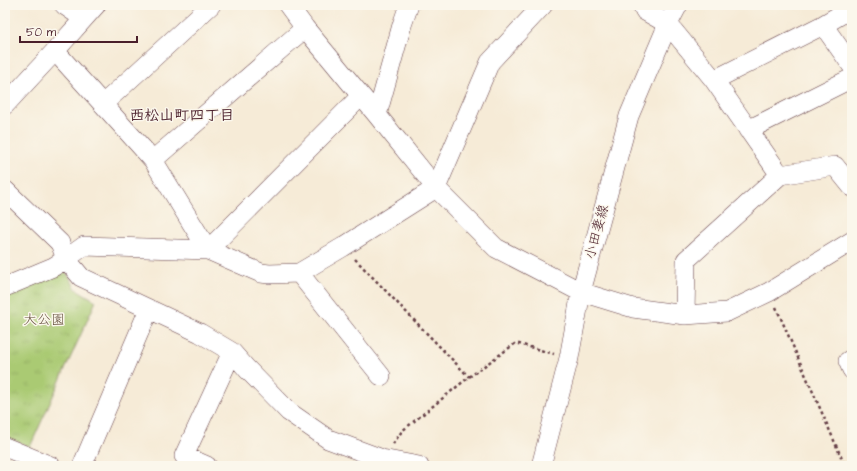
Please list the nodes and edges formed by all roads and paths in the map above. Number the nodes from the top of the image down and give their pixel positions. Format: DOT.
graph roads {
  1 [pos="64,5"];
  2 [pos="211,5"];
  3 [pos="288,5"];
  4 [pos="410,5"];
  5 [pos="543,5"];
  6 [pos="642,5"];
  7 [pos="678,5"];
  8 [pos="852,8"];
  9 [pos="89,12"];
  10 [pos="668,24"];
  11 [pos="823,25"];
  12 [pos="305,28"];
  13 [pos="55,51"];
  14 [pos="852,66"];
  15 [pos="852,78"];
  16 [pos="714,80"];
  17 [pos="361,96"];
  18 [pos="5,104"];
  19 [pos="102,104"];
  20 [pos="377,115"];
  21 [pos="748,130"];
  22 [pos="153,160"];
  23 [pos="780,176"];
  24 [pos="852,187"];
  25 [pos="436,188"];
  26 [pos="5,190"];
  27 [pos="852,240"];
  28 [pos="343,247"];
  29 [pos="208,250"];
  30 [pos="66,259"];
  31 [pos="299,273"];
  32 [pos="5,286"];
  33 [pos="580,292"];
  34 [pos="769,292"];
  35 [pos="149,310"];
  36 [pos="685,315"];
  37 [pos="232,352"];
  38 [pos="569,358"];
  39 [pos="852,359"];
  40 [pos="852,370"];
  41 [pos="381,376"];
  42 [pos="469,377"];
  43 [pos="5,447"];
  44 [pos="382,459"];
  45 [pos="51,466"];
  46 [pos="82,466"];
  47 [pos="207,466"];
  48 [pos="418,466"];
  49 [pos="541,466"];
  50 [pos="844,466"];
  1 -- 9 [label="street"];
  2 -- 19 [label="street"];
  3 -- 12 [label="street"];
  4 -- 20 [label="street"];
  5 -- 25 [label="street"];
  6 -- 10 [label="street"];
  7 -- 10 [label="street, 小田妻線"];
  8 -- 11 [label="street"];
  9 -- 13 [label="street"];
  10 -- 16 [label="street"];
  10 -- 33 [label="street, 小田妻線"];
  11 -- 14 [label="street"];
  11 -- 16 [label="street"];
  12 -- 17 [label="street"];
  12 -- 22 [label="street"];
  13 -- 18 [label="street"];
  13 -- 19 [label="street"];
  15 -- 21 [label="street"];
  16 -- 21 [label="street"];
  17 -- 20 [label="street"];
  17 -- 29 [label="street"];
  19 -- 22 [label="street"];
  20 -- 25 [label="street"];
  21 -- 23 [label="street"];
  22 -- 29 [label="street"];
  23 -- 24 [label="street"];
  23 -- 36 [label="street"];
  25 -- 28 [label="street"];
  25 -- 33 [label="street"];
  26 -- 30 [label="street"];
  27 -- 34 [label="street"];
  28 -- 31 [label="street"];
  28 -- 42 [label="path"];
  29 -- 30 [label="street"];
  29 -- 31 [label="street"];
  30 -- 32 [label="street"];
  30 -- 35 [label="street"];
  31 -- 41 [label="street"];
  33 -- 36 [label="street"];
  33 -- 38 [label="street, 小田妻線"];
  34 -- 36 [label="street"];
  34 -- 50 [label="path"];
  35 -- 37 [label="street"];
  35 -- 46 [label="street"];
  37 -- 44 [label="street"];
  37 -- 47 [label="street"];
  38 -- 42 [label="path"];
  38 -- 49 [label="street, 小田妻線"];
  39 -- 40 [label="street"];
  42 -- 44 [label="path"];
  43 -- 45 [label="street"];
  44 -- 48 [label="street"];
}
